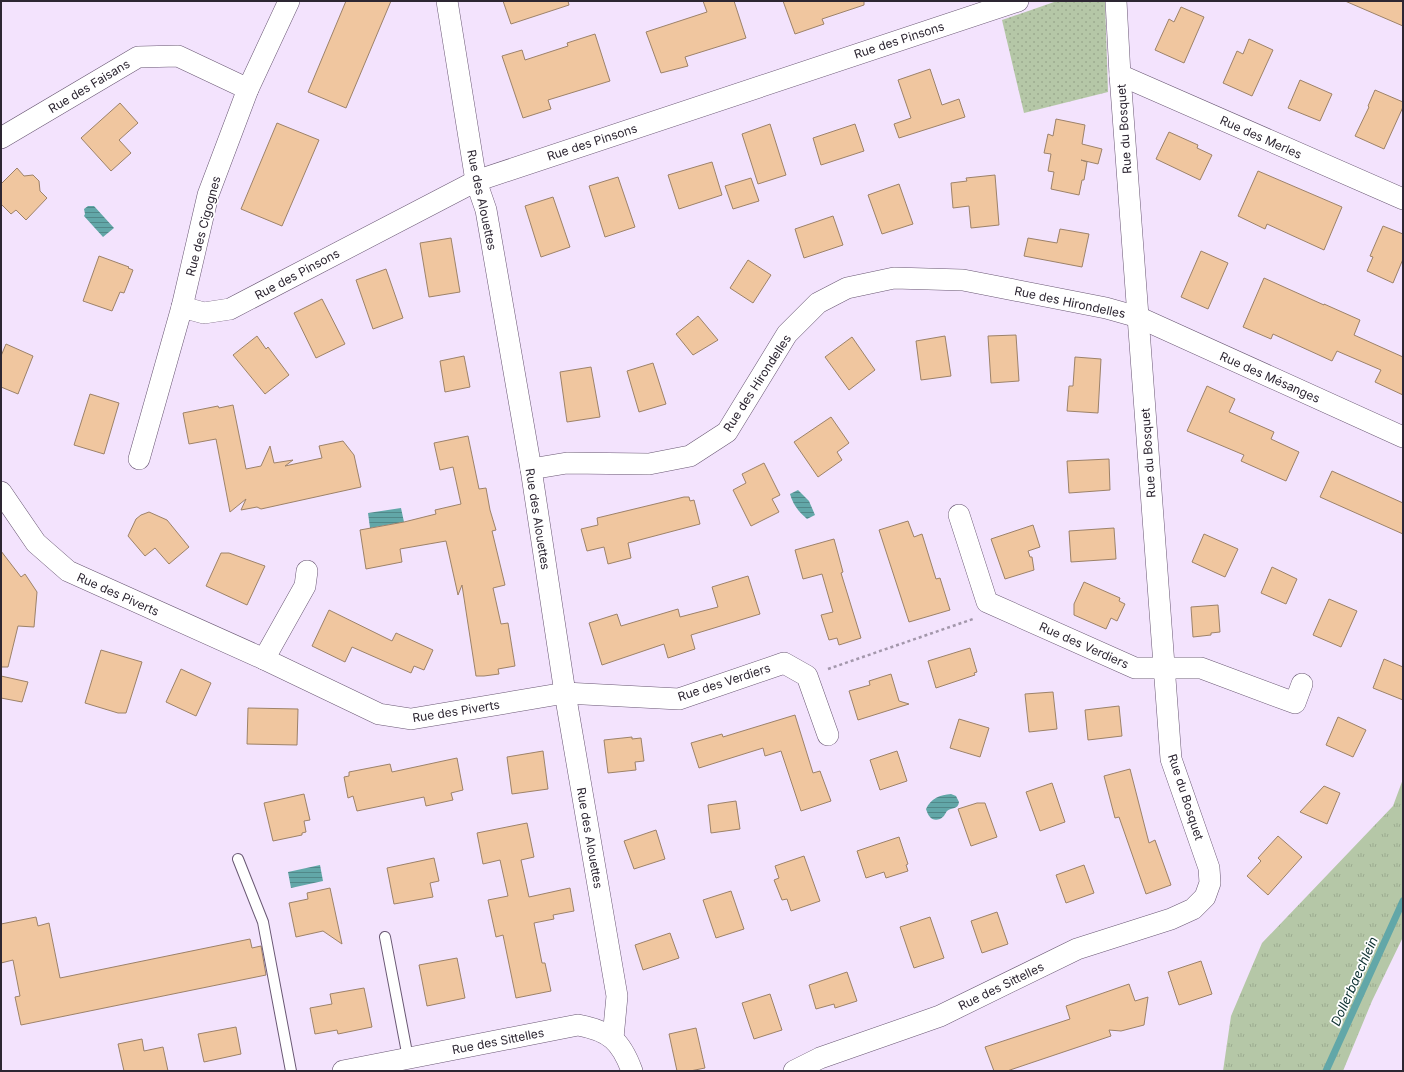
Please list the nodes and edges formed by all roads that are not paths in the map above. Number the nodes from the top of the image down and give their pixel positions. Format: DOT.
graph roads {
  1 [pos="289,1"];
  2 [pos="447,1"];
  3 [pos="1018,1"];
  4 [pos="1116,1"];
  5 [pos="1120,75"];
  6 [pos="248,89"];
  7 [pos="1,138"];
  8 [pos="476,181"];
  9 [pos="1403,199"];
  10 [pos="182,307"];
  11 [pos="1138,318"];
  12 [pos="1403,437"];
  13 [pos="139,459"];
  14 [pos="531,469"];
  15 [pos="1,492"];
  16 [pos="959,515"];
  17 [pos="307,571"];
  18 [pos="264,659"];
  19 [pos="1165,668"];
  20 [pos="1302,684"];
  21 [pos="565,693"];
  22 [pos="828,735"];
  23 [pos="238,859"];
  24 [pos="1205,897"];
  25 [pos="385,937"];
  26 [pos="613,1038"];
  27 [pos="408,1058"];
  28 [pos="291,1071"];
  29 [pos="343,1071"];
  30 [pos="632,1071"];
  31 [pos="794,1071"];
  1 -- 6 [label="street, Rue des Cigognes"];
  2 -- 8 [label="street, Rue des Alouettes"];
  3 -- 8 [label="street, Rue des Pinsons"];
  4 -- 5 [label="street, Rue du Bosquet"];
  5 -- 9 [label="street, Rue des Merles"];
  5 -- 11 [label="street, Rue du Bosquet"];
  6 -- 7 [label="street, Rue des Faisans"];
  6 -- 10 [label="street, Rue des Cigognes"];
  8 -- 10 [label="street, Rue des Pinsons"];
  8 -- 14 [label="street, Rue des Alouettes"];
  10 -- 13 [label="street, Rue des Cigognes"];
  11 -- 12 [label="street, Rue des Mésanges"];
  11 -- 14 [label="street, Rue des Hirondelles"];
  11 -- 19 [label="street, Rue du Bosquet"];
  14 -- 21 [label="street, Rue des Alouettes"];
  15 -- 18 [label="street, Rue des Piverts"];
  16 -- 19 [label="street, Rue des Verdiers"];
  17 -- 18 [label="street"];
  18 -- 21 [label="street, Rue des Piverts"];
  19 -- 20 [label="street, Rue des Verdiers"];
  19 -- 24 [label="street, Rue du Bosquet"];
  21 -- 22 [label="street, Rue des Verdiers"];
  21 -- 26 [label="street, Rue des Alouettes"];
  23 -- 28 [label="lane"];
  24 -- 31 [label="street, Rue des Sittelles"];
  25 -- 27 [label="lane"];
  26 -- 27 [label="street, Rue des Sittelles"];
  26 -- 30 [label="street, Rue des Sittelles"];
  27 -- 29 [label="street, Rue des Sittelles"];
}
